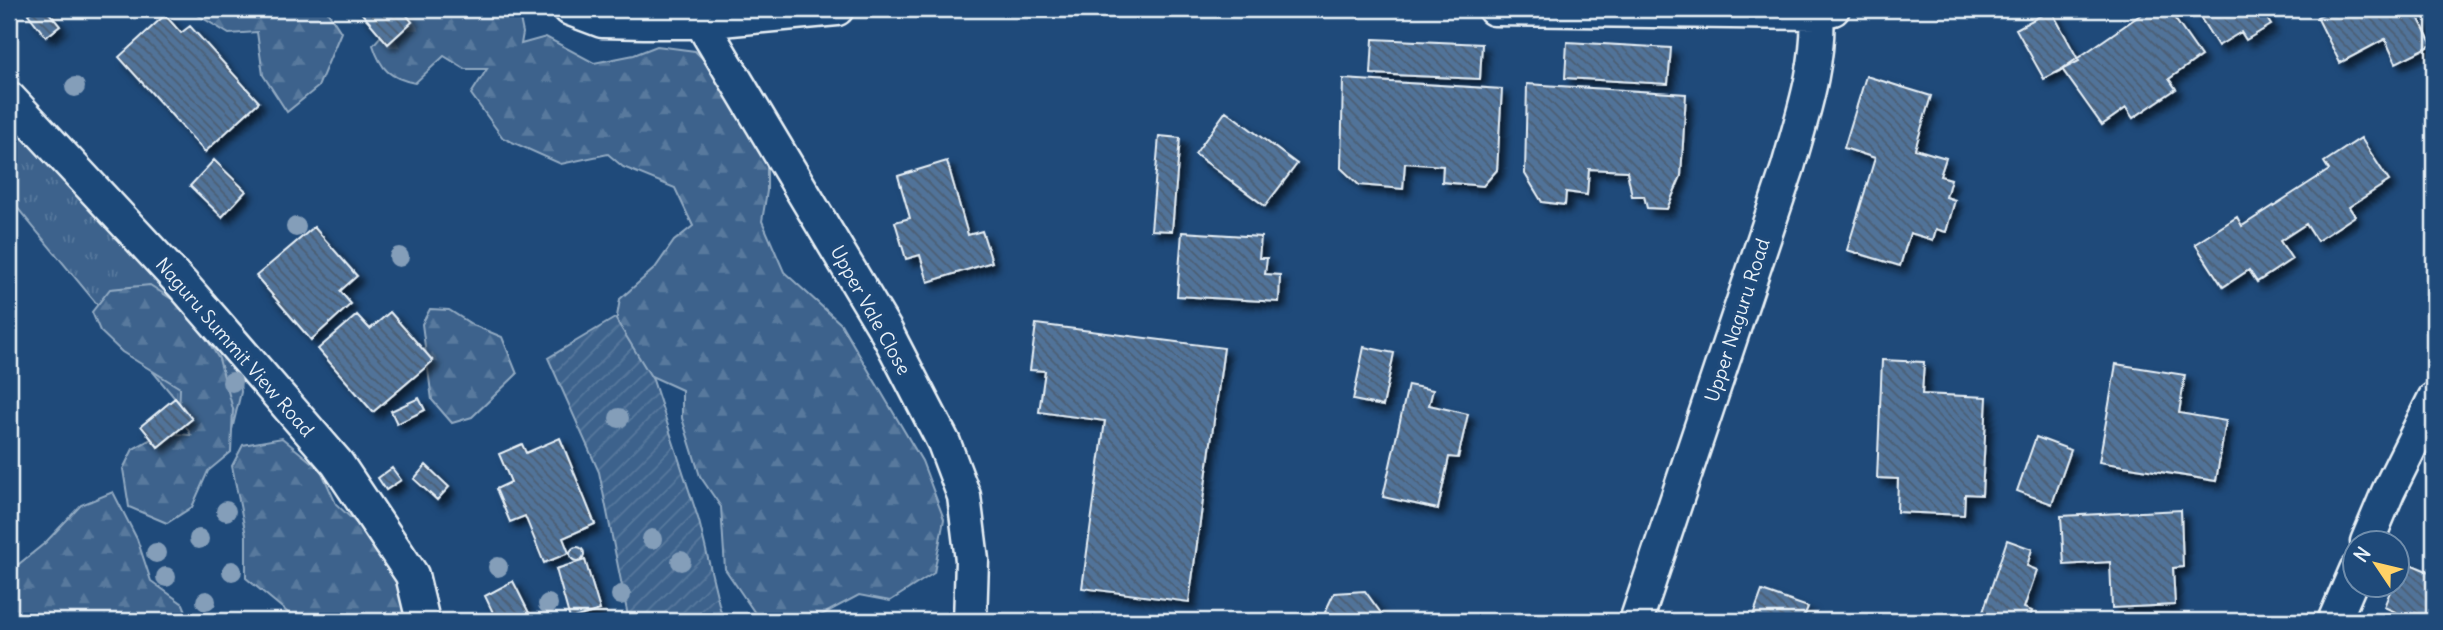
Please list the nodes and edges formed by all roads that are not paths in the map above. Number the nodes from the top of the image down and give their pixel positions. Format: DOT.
graph roads {
  1 [pos="569,9"];
  2 [pos="837,9"];
  3 [pos="1494,9"];
  4 [pos="1823,10"];
  5 [pos="701,22"];
  6 [pos="9,98"];
  7 [pos="2434,398"];
  8 [pos="2373,528"];
  9 [pos="2344,598"];
  10 [pos="423,621"];
  11 [pos="970,621"];
  12 [pos="1636,621"];
  13 [pos="2334,621"];
  1 -- 5 [label="street"];
  2 -- 5 [label="street"];
  3 -- 4 [label="street"];
  4 -- 12 [label="street, Upper Naguru Road"];
  5 -- 11 [label="street, Upper Vale Close"];
  6 -- 10 [label="street, Naguru Summit View Road"];
  7 -- 8 [label="street"];
  9 -- 13 [label="street"];
}
